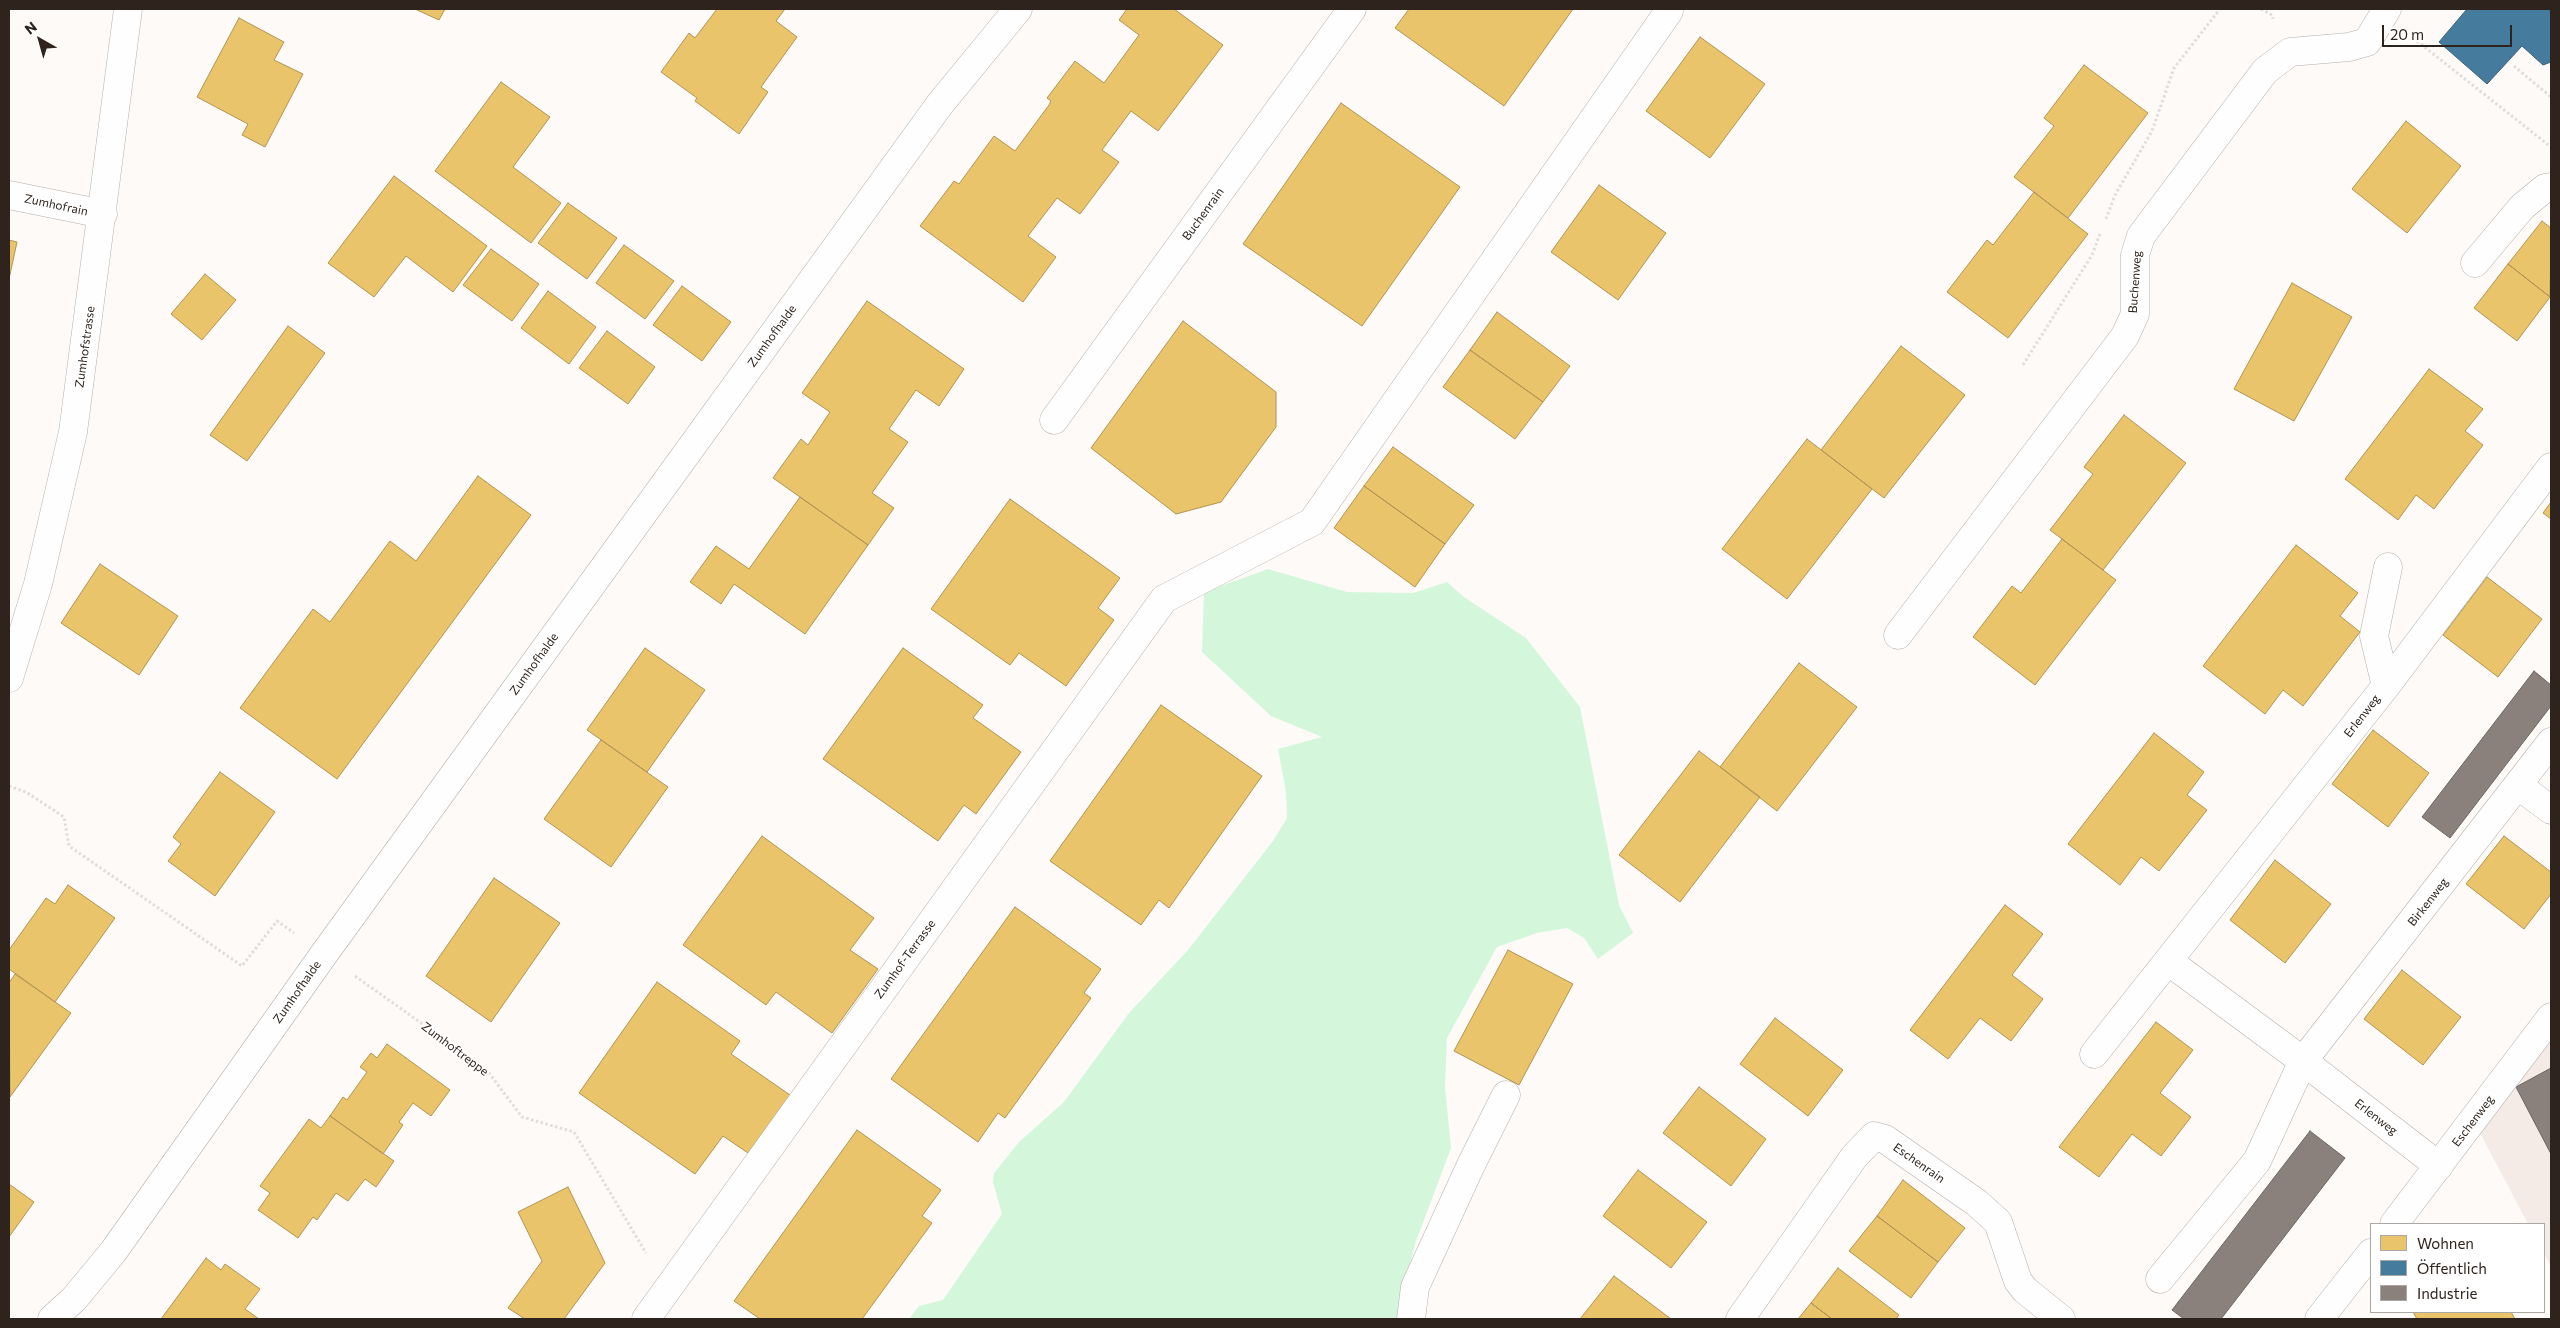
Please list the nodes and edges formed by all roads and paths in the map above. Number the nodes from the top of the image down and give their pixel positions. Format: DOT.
graph roads {
  1 [pos="128,9"];
  2 [pos="1018,9"];
  3 [pos="1352,9"];
  4 [pos="2220,9"];
  5 [pos="2386,9"];
  6 [pos="1669,11"];
  7 [pos="2405,32"];
  8 [pos="2514,66"];
  9 [pos="2551,97"];
  10 [pos="2551,147"];
  11 [pos="2551,187"];
  12 [pos="9,195"];
  13 [pos="103,214"];
  14 [pos="2105,221"];
  15 [pos="2102,229"];
  16 [pos="2475,263"];
  17 [pos="2023,365"];
  18 [pos="1054,420"];
  19 [pos="2551,467"];
  20 [pos="2388,567"];
  21 [pos="1898,635"];
  22 [pos="9,678"];
  23 [pos="2386,686"];
  24 [pos="2551,742"];
  25 [pos="9,786"];
  26 [pos="2518,786"];
  27 [pos="2551,810"];
  28 [pos="298,936"];
  29 [pos="2168,961"];
  30 [pos="354,975"];
  31 [pos="2551,1017"];
  32 [pos="2094,1054"];
  33 [pos="2303,1061"];
  34 [pos="1506,1095"];
  35 [pos="2439,1166"];
  36 [pos="2395,1223"];
  37 [pos="2370,1254"];
  38 [pos="649,1258"];
  39 [pos="2160,1279"];
  40 [pos="52,1319"];
  41 [pos="646,1319"];
  42 [pos="1411,1319"];
  43 [pos="1740,1319"];
  44 [pos="2061,1319"];
  45 [pos="2319,1319"];
  1 -- 13 [label="street, Zumhofstrasse"];
  2 -- 40 [label="street, Zumhofhalde"];
  3 -- 18 [label="street, Buchenrain"];
  4 -- 14 [label="path"];
  5 -- 21 [label="street, Buchenweg"];
  6 -- 41 [label="street, Zumhof-Terrasse"];
  7 -- 10 [label="path"];
  8 -- 9 [label="path"];
  11 -- 16 [label="street"];
  12 -- 13 [label="street, Zumhofrain"];
  13 -- 22 [label="street, Zumhofstrasse"];
  15 -- 17 [label="path"];
  19 -- 23 [label="street, Erlenweg"];
  20 -- 23 [label="street"];
  23 -- 29 [label="street, Erlenweg"];
  24 -- 26 [label="street, Birkenweg"];
  25 -- 28 [label="path"];
  26 -- 27 [label="street"];
  26 -- 33 [label="street, Birkenweg"];
  29 -- 32 [label="street, Erlenweg"];
  29 -- 33 [label="street, Erlenweg"];
  30 -- 38 [label="path, Zumhoftreppe"];
  31 -- 35 [label="street, Eschenweg"];
  33 -- 35 [label="street, Erlenweg"];
  33 -- 39 [label="street, Birkenweg"];
  34 -- 42 [label="street"];
  35 -- 36 [label="street, Eschenweg"];
  37 -- 45 [label="street"];
  43 -- 44 [label="street, Eschenrain"];
}
